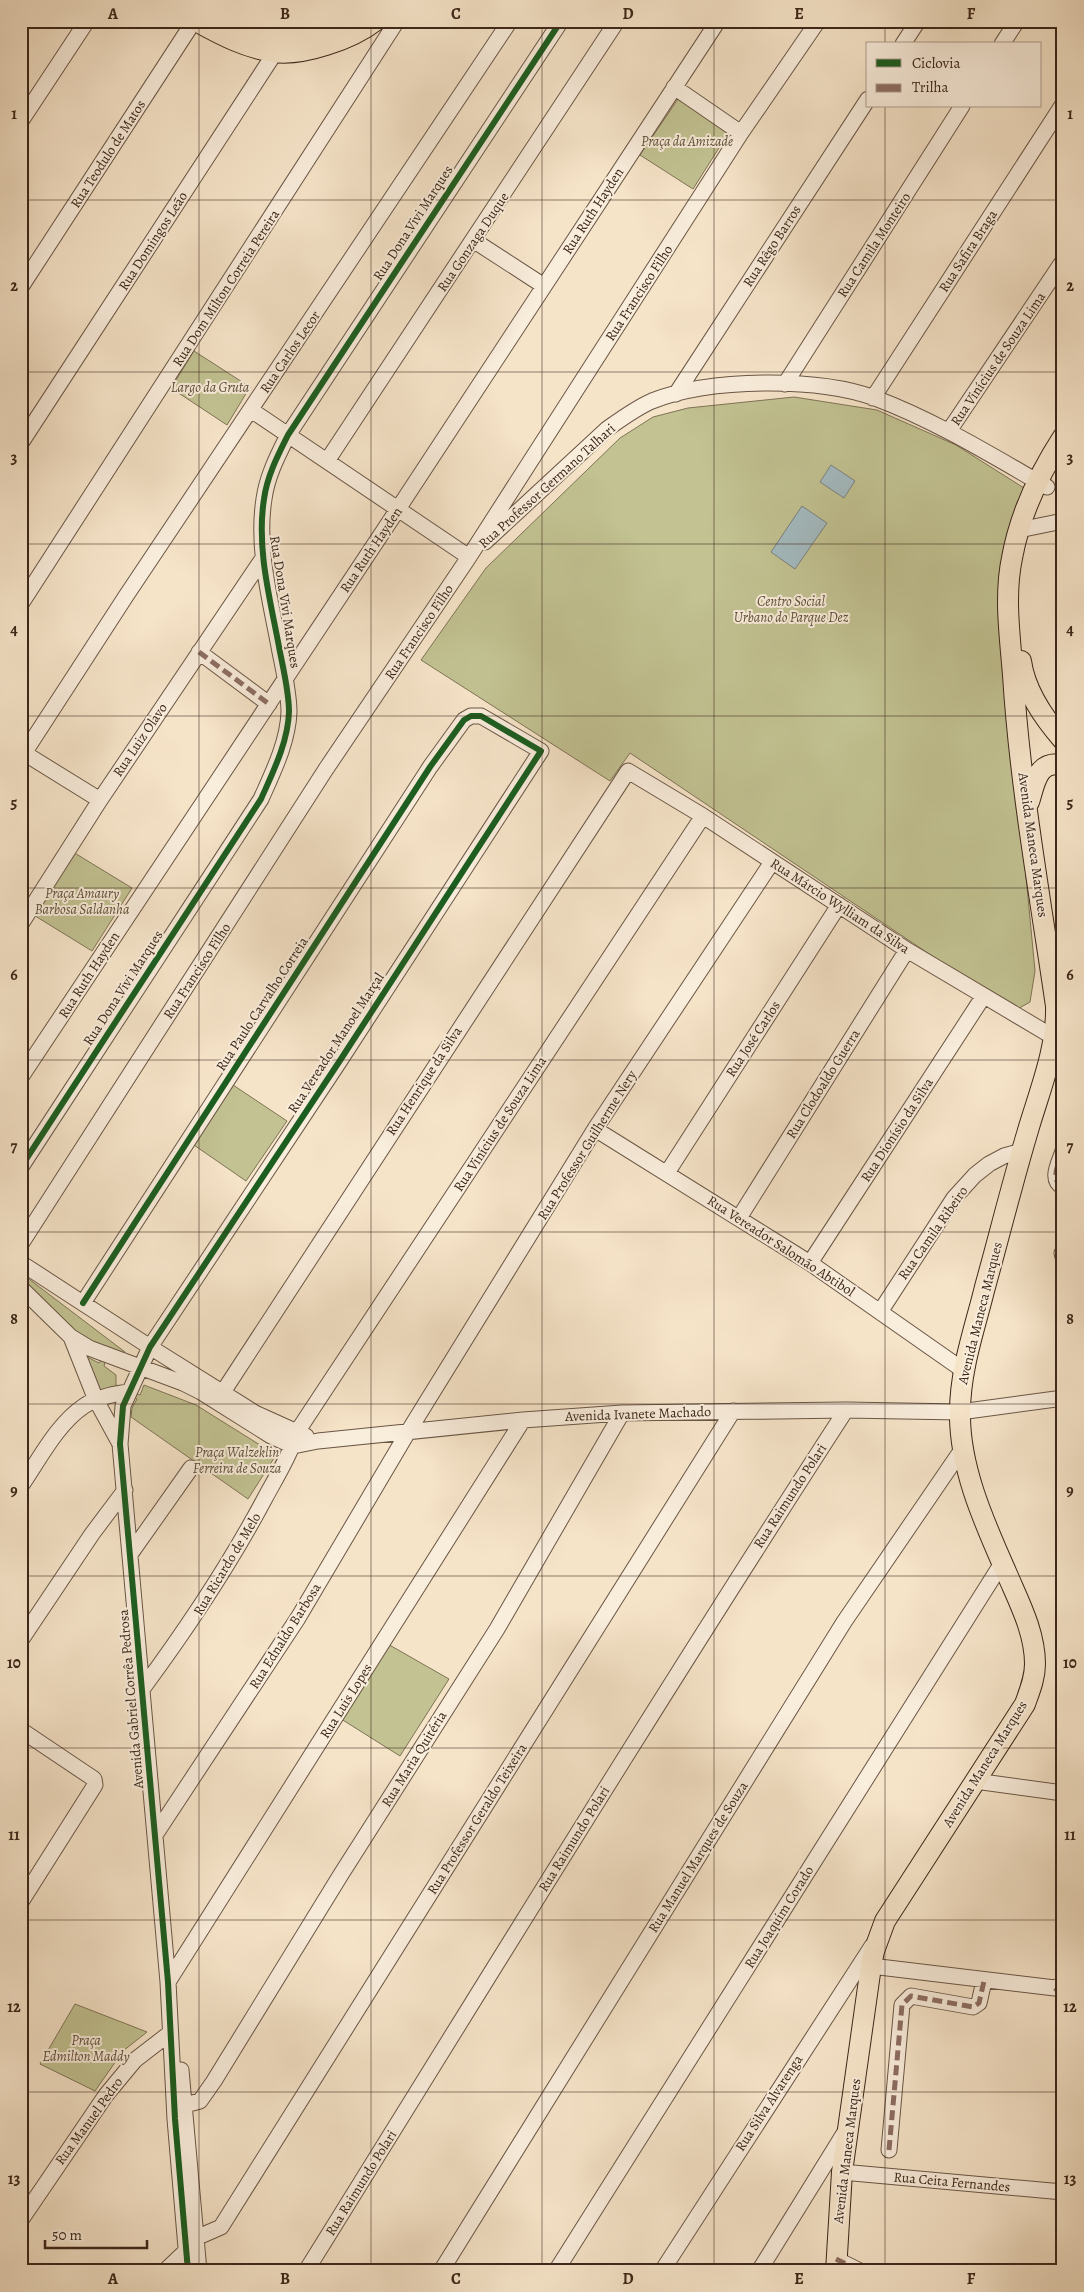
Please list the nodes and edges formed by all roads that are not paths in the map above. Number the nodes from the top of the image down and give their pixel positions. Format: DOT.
graph roads {
  1 [pos="87,21"];
  2 [pos="195,21"];
  3 [pos="225,21"];
  4 [pos="350,21"];
  5 [pos="375,21"];
  6 [pos="397,21"];
  7 [pos="510,21"];
  8 [pos="561,21"];
  9 [pos="618,21"];
  10 [pos="718,21"];
  11 [pos="818,21"];
  12 [pos="918,21"];
  13 [pos="1017,21"];
  14 [pos="905,42"];
  15 [pos="1003,42"];
  16 [pos="279,46"];
  17 [pos="674,88"];
  18 [pos="866,102"];
  19 [pos="1063,104"];
  20 [pos="961,108"];
  21 [pos="21,121"];
  22 [pos="741,133"];
  23 [pos="473,240"];
  24 [pos="1063,261"];
  25 [pos="544,286"];
  26 [pos="21,287"];
  27 [pos="785,384"];
  28 [pos="676,394"];
  29 [pos="873,398"];
  30 [pos="251,410"];
  31 [pos="949,431"];
  32 [pos="288,435"];
  33 [pos="1063,437"];
  34 [pos="21,442"];
  35 [pos="1063,459"];
  36 [pos="327,461"];
  37 [pos="1042,484"];
  38 [pos="398,509"];
  39 [pos="1063,521"];
  40 [pos="1025,529"];
  41 [pos="469,557"];
  42 [pos="263,558"];
  43 [pos="21,604"];
  44 [pos="199,652"];
  45 [pos="285,680"];
  46 [pos="269,704"];
  47 [pos="464,720"];
  48 [pos="1063,740"];
  49 [pos="23,756"];
  50 [pos="1063,765"];
  51 [pos="628,771"];
  52 [pos="100,800"];
  53 [pos="1027,809"];
  54 [pos="703,816"];
  55 [pos="772,862"];
  56 [pos="839,906"];
  57 [pos="21,924"];
  58 [pos="908,950"];
  59 [pos="984,997"];
  60 [pos="1055,1038"];
  61 [pos="21,1077"];
  62 [pos="595,1129"];
  63 [pos="1063,1151"];
  64 [pos="1022,1152"];
  65 [pos="21,1167"];
  66 [pos="667,1173"];
  67 [pos="1063,1187"];
  68 [pos="739,1218"];
  69 [pos="21,1244"];
  70 [pos="1062,1252"];
  71 [pos="1063,1257"];
  72 [pos="21,1263"];
  73 [pos="810,1263"];
  74 [pos="56,1285"];
  75 [pos="21,1288"];
  76 [pos="36,1301"];
  77 [pos="83,1303"];
  78 [pos="880,1312"];
  79 [pos="71,1337"];
  80 [pos="150,1347"];
  81 [pos="139,1367"];
  82 [pos="963,1370"];
  83 [pos="128,1392"];
  84 [pos="223,1392"];
  85 [pos="1063,1398"];
  86 [pos="96,1400"];
  87 [pos="846,1410"];
  88 [pos="732,1411"];
  89 [pos="960,1412"];
  90 [pos="622,1413"];
  91 [pos="523,1420"];
  92 [pos="408,1432"];
  93 [pos="295,1439"];
  94 [pos="120,1444"];
  95 [pos="963,1448"];
  96 [pos="191,1468"];
  97 [pos="21,1486"];
  98 [pos="125,1490"];
  99 [pos="132,1553"];
  100 [pos="1002,1563"];
  101 [pos="21,1640"];
  102 [pos="143,1688"];
  103 [pos="21,1730"];
  104 [pos="975,1781"];
  105 [pos="1063,1793"];
  106 [pos="155,1835"];
  107 [pos="21,1902"];
  108 [pos="878,1937"];
  109 [pos="872,1966"];
  110 [pos="984,1981"];
  111 [pos="168,1982"];
  112 [pos="1060,1989"];
  113 [pos="170,2033"];
  114 [pos="185,2105"];
  115 [pos="848,2126"];
  116 [pos="889,2150"];
  117 [pos="842,2172"];
  118 [pos="1063,2192"];
  119 [pos="21,2220"];
  120 [pos="196,2238"];
  121 [pos="186,2251"];
  122 [pos="836,2265"];
  123 [pos="165,2271"];
  124 [pos="188,2271"];
  125 [pos="198,2271"];
  126 [pos="306,2271"];
  127 [pos="441,2271"];
  128 [pos="556,2271"];
  129 [pos="662,2271"];
  130 [pos="759,2271"];
  131 [pos="860,2271"];
  1 -- 21 [label="street"];
  2 -- 16 [label="main road"];
  2 -- 26 [label="street, Rua Teodulo de Matos"];
  3 -- 16 [label="main road"];
  4 -- 16 [label="main road"];
  5 -- 16 [label="main road"];
  6 -- 43 [label="street, Rua Dom Milton Correia Pereira"];
  7 -- 30 [label="street, Rua Carlos Lecor"];
  8 -- 32 [label="street, Rua Dona Vivi Marques"];
  9 -- 23 [label="street, Rua Gonzaga Duque"];
  10 -- 17 [label="street, Rua Ruth Hayden"];
  11 -- 22 [label="street, Rua Francisco Filho"];
  12 -- 14 [label="street"];
  13 -- 15 [label="street"];
  16 -- 34 [label="street, Rua Domingos Leão"];
  17 -- 22 [label="street"];
  17 -- 25 [label="street, Rua Ruth Hayden"];
  18 -- 28 [label="street, Rua Rêgo Barros"];
  19 -- 29 [label="street, Rua Safira Braga"];
  20 -- 27 [label="street, Rua Camila Monteiro"];
  22 -- 41 [label="street, Rua Francisco Filho"];
  23 -- 25 [label="street"];
  23 -- 36 [label="street, Rua Gonzaga Duque"];
  24 -- 31 [label="street, Rua Vinícius de Souza Lima"];
  25 -- 38 [label="street, Rua Ruth Hayden"];
  27 -- 28 [label="street, Rua Professor Germano Talhari"];
  27 -- 29 [label="street, Rua Professor Germano Talhari"];
  28 -- 41 [label="street, Rua Professor Germano Talhari"];
  29 -- 31 [label="street, Rua Professor Germano Talhari"];
  30 -- 32 [label="street"];
  30 -- 49 [label="street, Rua Carlos Lecor"];
  31 -- 37 [label="street, Rua Professor Germano Talhari"];
  32 -- 36 [label="street"];
  32 -- 42 [label="street, Rua Dona Vivi Marques"];
  33 -- 37 [label="main road, Avenida Maneca Marques"];
  35 -- 37 [label="main road, Avenida Maneca Marques"];
  36 -- 38 [label="street"];
  37 -- 40 [label="main road, Avenida Maneca Marques"];
  38 -- 41 [label="street"];
  38 -- 45 [label="street, Rua Ruth Hayden"];
  39 -- 40 [label="street"];
  40 -- 48 [label="main road, Avenida Maneca Marques"];
  40 -- 53 [label="main road, Avenida Maneca Marques"];
  41 -- 69 [label="street, Rua Francisco Filho"];
  42 -- 44 [label="street, Rua Luiz Olavo"];
  42 -- 45 [label="street, Rua Dona Vivi Marques"];
  44 -- 46 [label="street"];
  44 -- 52 [label="street, Rua Luiz Olavo"];
  45 -- 46 [label="street, Rua Ruth Hayden"];
  45 -- 65 [label="street, Rua Dona Vivi Marques"];
  46 -- 61 [label="street, Rua Ruth Hayden"];
  47 -- 77 [label="street, Rua Paulo Carvalho Correia"];
  47 -- 80 [label="street, Rua Vereador Manoel Marçal"];
  49 -- 52 [label="street"];
  50 -- 53 [label="main road"];
  51 -- 54 [label="street, Rua Márcio Wylliam da Silva"];
  51 -- 84 [label="street, Rua Henrique da Silva"];
  52 -- 57 [label="street, Rua Luiz Olavo"];
  53 -- 60 [label="main road, Avenida Maneca Marques"];
  54 -- 55 [label="street, Rua Márcio Wylliam da Silva"];
  54 -- 93 [label="street, Rua Vinícius de Souza Lima"];
  55 -- 56 [label="street, Rua Márcio Wylliam da Silva"];
  55 -- 62 [label="street, Rua Professor Guilherme Nery"];
  56 -- 58 [label="street, Rua Márcio Wylliam da Silva"];
  56 -- 66 [label="street, Rua José Carlos"];
  58 -- 59 [label="street, Rua Márcio Wylliam da Silva"];
  58 -- 68 [label="street, Rua Clodoaldo Guerra"];
  59 -- 60 [label="street, Rua Márcio Wylliam da Silva"];
  59 -- 73 [label="street, Rua Dionísio da Silva"];
  60 -- 64 [label="main road, Avenida Maneca Marques"];
  62 -- 66 [label="street, Rua Vereador Salomão Abtibol"];
  62 -- 92 [label="street, Rua Professor Guilherme Nery"];
  63 -- 67 [label="street"];
  64 -- 78 [label="street, Rua Camila Ribeiro"];
  64 -- 82 [label="main road, Avenida Maneca Marques"];
  66 -- 68 [label="street, Rua Vereador Salomão Abtibol"];
  68 -- 73 [label="street, Rua Vereador Salomão Abtibol"];
  70 -- 71 [label="street"];
  72 -- 74 [label="street, Avenida Ivanete Machado"];
  73 -- 78 [label="street, Rua Vereador Salomão Abtibol"];
  74 -- 76 [label="street"];
  74 -- 77 [label="street, Avenida Ivanete Machado"];
  75 -- 76 [label="street, Avenida Ivanete Machado"];
  76 -- 79 [label="street, Avenida Ivanete Machado"];
  77 -- 80 [label="street, Avenida Ivanete Machado"];
  78 -- 82 [label="street, Rua Vereador Salomão Abtibol"];
  79 -- 81 [label="street, Avenida Ivanete Machado"];
  79 -- 86 [label="street, Avenida Gabriel Corrêa Pedrosa"];
  80 -- 81 [label="street, Rua Vereador Manoel Marçal"];
  80 -- 84 [label="street, Avenida Ivanete Machado"];
  81 -- 83 [label="street, Avenida Gabriel Corrêa Pedrosa"];
  81 -- 93 [label="street, Avenida Ivanete Machado"];
  82 -- 89 [label="main road, Avenida Maneca Marques"];
  83 -- 86 [label="street"];
  83 -- 94 [label="street, Avenida Gabriel Corrêa Pedrosa"];
  84 -- 93 [label="street, Avenida Ivanete Machado"];
  85 -- 89 [label="street, Avenida Ivanete Machado"];
  86 -- 94 [label="street, Avenida Gabriel Corrêa Pedrosa"];
  86 -- 97 [label="street"];
  87 -- 88 [label="street, Avenida Ivanete Machado"];
  87 -- 89 [label="street, Avenida Ivanete Machado"];
  87 -- 126 [label="street, Rua Raimundo Polari"];
  88 -- 90 [label="street, Avenida Ivanete Machado"];
  88 -- 120 [label="street, Rua Professor Geraldo Teixeira"];
  89 -- 95 [label="main road, Avenida Maneca Marques"];
  90 -- 91 [label="street, Avenida Ivanete Machado"];
  90 -- 114 [label="street, Rua Maria Quitéria"];
  91 -- 92 [label="street, Avenida Ivanete Machado"];
  91 -- 111 [label="street, Rua Luis Lopes"];
  92 -- 93 [label="street, Avenida Ivanete Machado"];
  92 -- 106 [label="street, Rua Ednaldo Barbosa"];
  93 -- 102 [label="street, Rua Ricardo de Melo"];
  94 -- 98 [label="street, Avenida Gabriel Corrêa Pedrosa"];
  95 -- 100 [label="main road, Avenida Maneca Marques"];
  95 -- 127 [label="street, Rua Manuel Marques de Souza"];
  96 -- 99 [label="street"];
  98 -- 99 [label="street, Avenida Gabriel Corrêa Pedrosa"];
  98 -- 101 [label="street"];
  99 -- 102 [label="street, Avenida Gabriel Corrêa Pedrosa"];
  100 -- 104 [label="main road, Avenida Maneca Marques"];
  100 -- 128 [label="street, Rua Joaquim Corado"];
  102 -- 106 [label="street, Avenida Gabriel Corrêa Pedrosa"];
  103 -- 107 [label="street"];
  104 -- 105 [label="street"];
  104 -- 108 [label="main road, Avenida Maneca Marques"];
  106 -- 111 [label="street, Avenida Gabriel Corrêa Pedrosa"];
  108 -- 109 [label="main road, Avenida Maneca Marques"];
  108 -- 129 [label="street, Rua Silva Alvarenga"];
  109 -- 110 [label="street"];
  109 -- 115 [label="main road, Avenida Maneca Marques"];
  110 -- 112 [label="street"];
  110 -- 116 [label="street"];
  111 -- 113 [label="street, Avenida Gabriel Corrêa Pedrosa"];
  113 -- 114 [label="street, Avenida Gabriel Corrêa Pedrosa"];
  113 -- 119 [label="street, Rua Manuel Pedro"];
  113 -- 121 [label="street, Avenida Gabriel Corrêa Pedrosa"];
  114 -- 120 [label="street, Avenida Gabriel Corrêa Pedrosa"];
  115 -- 117 [label="main road, Avenida Maneca Marques"];
  115 -- 130 [label="street"];
  117 -- 118 [label="street, Rua Ceita Fernandes"];
  117 -- 122 [label="main road, Avenida Maneca Marques"];
  120 -- 125 [label="street, Avenida Gabriel Corrêa Pedrosa"];
  121 -- 123 [label="street"];
  121 -- 124 [label="street, Avenida Gabriel Corrêa Pedrosa"];
  122 -- 131 [label="street"];
}
